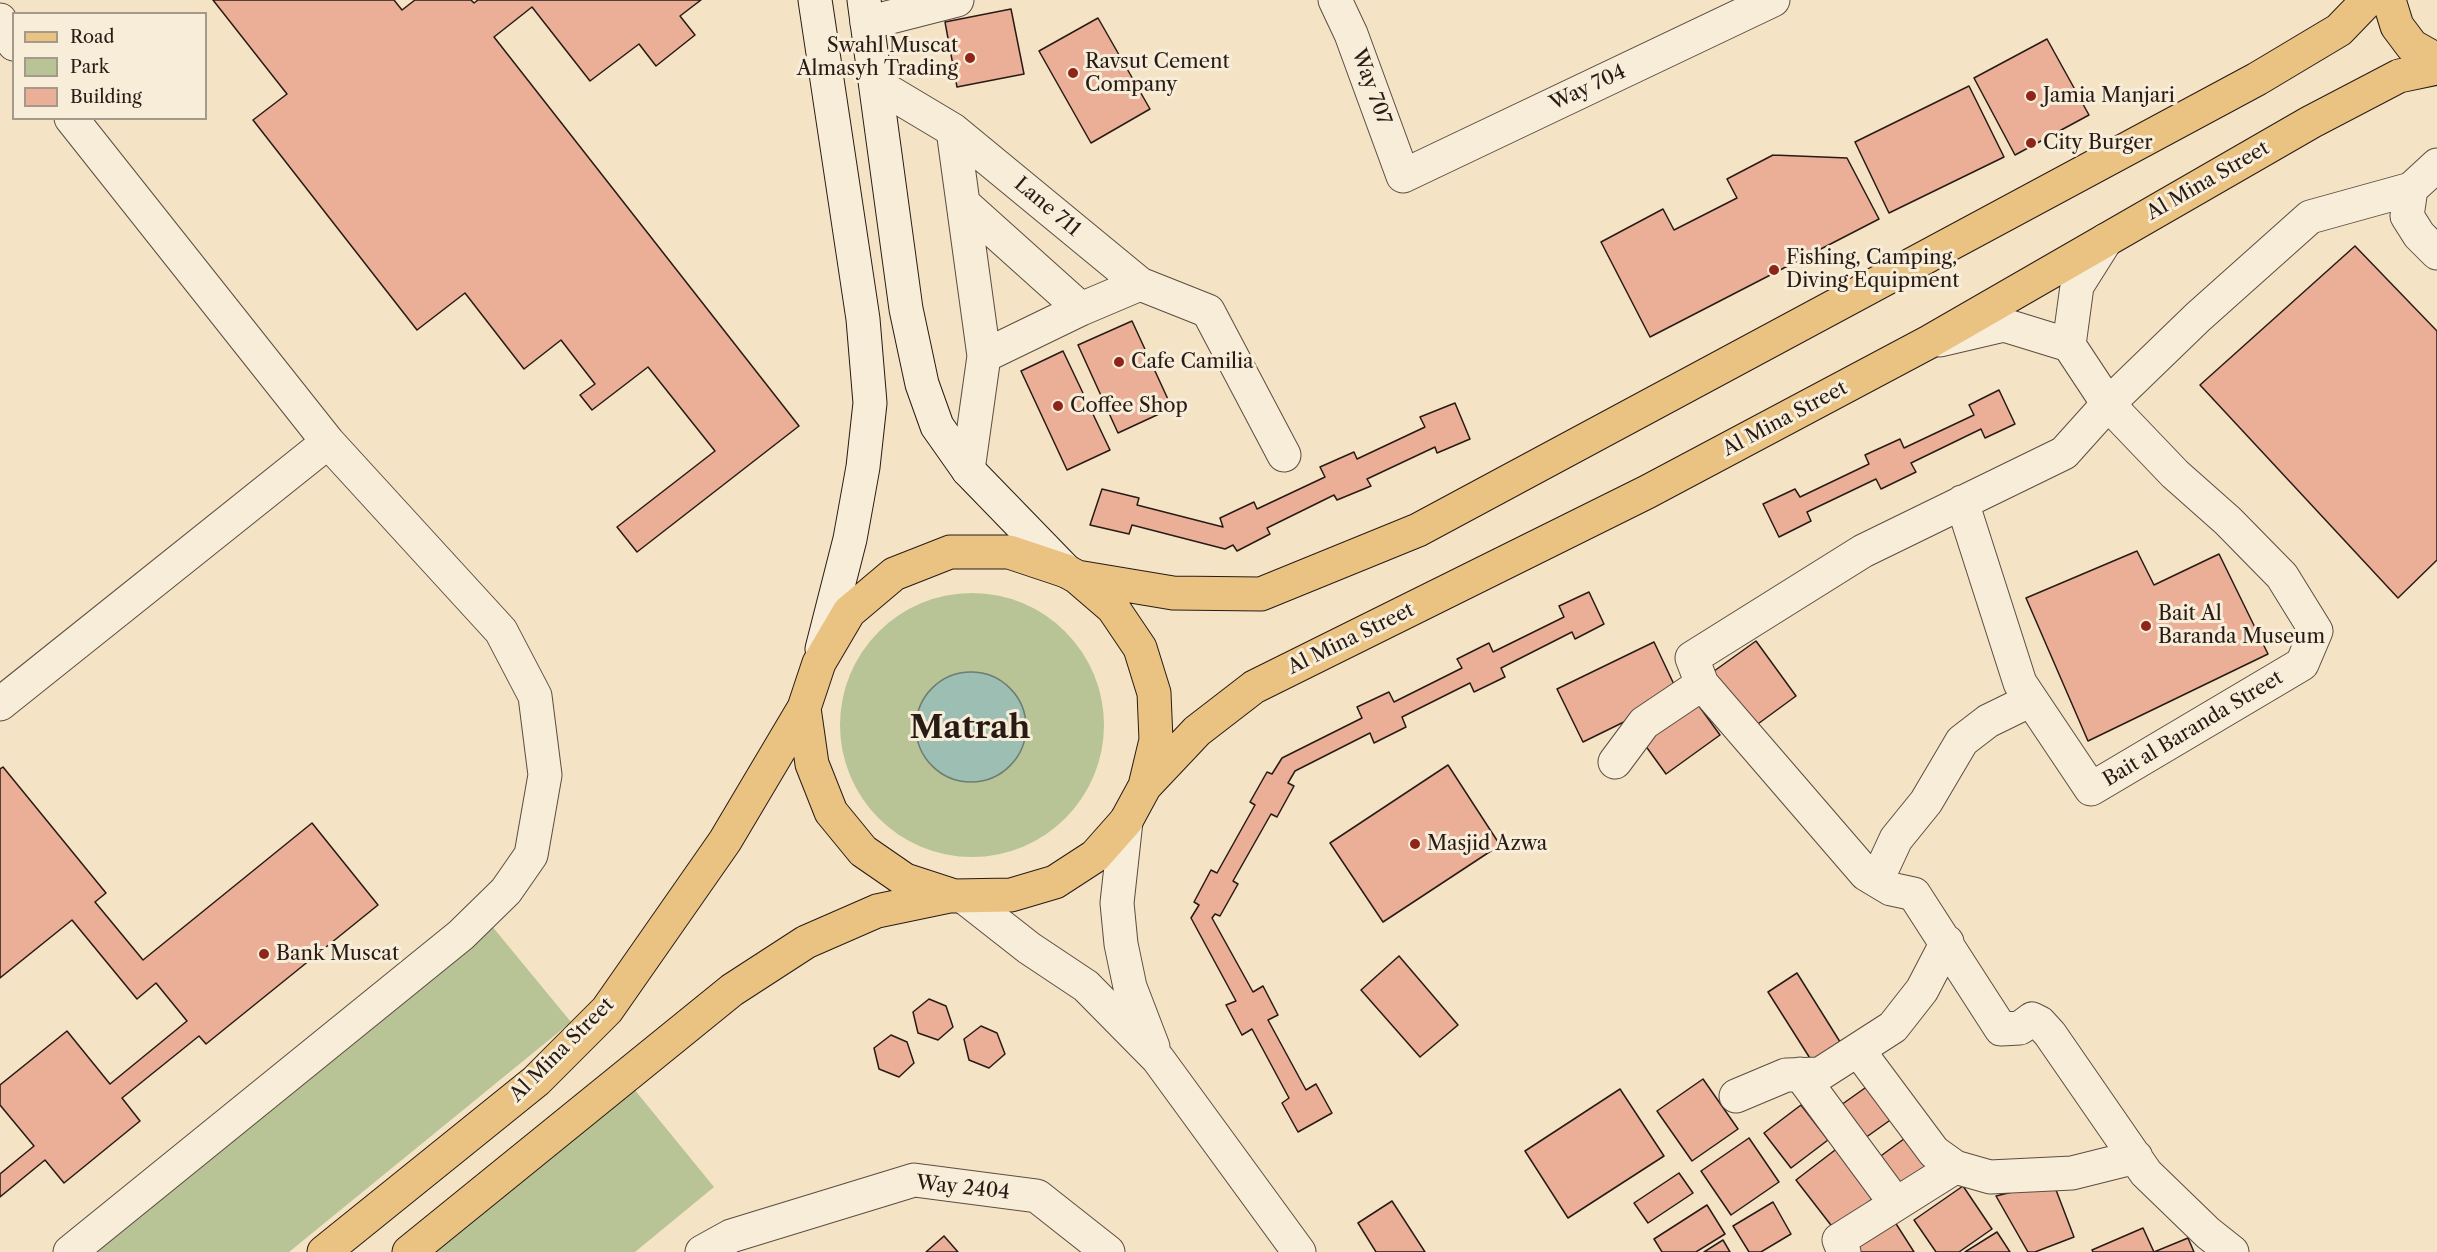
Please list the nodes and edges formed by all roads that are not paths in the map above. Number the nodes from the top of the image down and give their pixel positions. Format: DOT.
graph roads {
  1 [pos="815,0"];
  2 [pos="957,0"];
  3 [pos="1335,0"];
  4 [pos="1773,0"];
  5 [pos="2368,0"];
  6 [pos="2389,0"];
  7 [pos="866,11"];
  8 [pos="0,20"];
  9 [pos="12,41"];
  10 [pos="2437,60"];
  11 [pos="2437,68"];
  12 [pos="876,84"];
  13 [pos="73,120"];
  14 [pos="953,129"];
  15 [pos="2437,165"];
  16 [pos="1403,176"];
  17 [pos="2411,189"];
  18 [pos="964,204"];
  19 [pos="2106,240"];
  20 [pos="2437,253"];
  21 [pos="1140,284"];
  22 [pos="1081,309"];
  23 [pos="1929,342"];
  24 [pos="2069,345"];
  25 [pos="984,356"];
  26 [pos="2108,404"];
  27 [pos="328,442"];
  28 [pos="1284,455"];
  29 [pos="968,470"];
  30 [pos="1962,501"];
  31 [pos="1072,574"];
  32 [pos="819,663"];
  33 [pos="1702,684"];
  34 [pos="2031,700"];
  35 [pos="0,704"];
  36 [pos="804,708"];
  37 [pos="1615,762"];
  38 [pos="1145,786"];
  39 [pos="1126,821"];
  40 [pos="1877,880"];
  41 [pos="959,896"];
  42 [pos="1947,942"];
  43 [pos="1858,1050"];
  44 [pos="1158,1059"];
  45 [pos="1800,1074"];
  46 [pos="1737,1096"];
  47 [pos="2136,1157"];
  48 [pos="1955,1167"];
  49 [pos="1896,1204"];
  50 [pos="70,1252"];
  51 [pos="324,1252"];
  52 [pos="409,1252"];
  53 [pos="702,1252"];
  54 [pos="1108,1252"];
  55 [pos="1299,1252"];
  56 [pos="1844,1252"];
  57 [pos="2232,1252"];
  1 -- 32 [label="street"];
  2 -- 7 [label="street"];
  3 -- 16 [label="street, Way 707"];
  4 -- 16 [label="street, Way 704"];
  5 -- 31 [label="main road"];
  6 -- 10 [label="main road"];
  7 -- 12 [label="street"];
  8 -- 9 [label="street"];
  11 -- 19 [label="main road, Al Mina Street"];
  12 -- 14 [label="street, Lane 711"];
  12 -- 29 [label="street"];
  13 -- 27 [label="street"];
  14 -- 18 [label="street"];
  14 -- 21 [label="street, Lane 711"];
  15 -- 17 [label="street"];
  17 -- 20 [label="street"];
  17 -- 26 [label="street"];
  18 -- 22 [label="street"];
  18 -- 25 [label="street"];
  19 -- 23 [label="main road, Al Mina Street"];
  19 -- 24 [label="street"];
  21 -- 22 [label="street"];
  21 -- 28 [label="street, Lane 711"];
  22 -- 25 [label="street"];
  23 -- 24 [label="street"];
  23 -- 38 [label="main road, Al Mina Street"];
  24 -- 26 [label="street, Bait al Baranda Street"];
  25 -- 29 [label="street"];
  26 -- 30 [label="street"];
  26 -- 34 [label="street, Bait al Baranda Street"];
  27 -- 35 [label="street"];
  27 -- 50 [label="street"];
  29 -- 31 [label="street"];
  30 -- 33 [label="street"];
  30 -- 34 [label="street, Bait al Baranda Street"];
  31 -- 32 [label="main road"];
  31 -- 38 [label="main road"];
  32 -- 36 [label="main road"];
  33 -- 37 [label="street"];
  33 -- 40 [label="street"];
  34 -- 40 [label="street"];
  36 -- 41 [label="main road"];
  36 -- 51 [label="main road, Al Mina Street"];
  38 -- 39 [label="main road"];
  39 -- 41 [label="main road"];
  39 -- 44 [label="street"];
  40 -- 42 [label="street"];
  41 -- 44 [label="street"];
  41 -- 52 [label="main road"];
  42 -- 43 [label="street"];
  42 -- 47 [label="street"];
  43 -- 45 [label="street"];
  43 -- 48 [label="street"];
  44 -- 55 [label="street"];
  45 -- 46 [label="street"];
  45 -- 49 [label="street"];
  47 -- 48 [label="street"];
  47 -- 57 [label="street"];
  48 -- 49 [label="street"];
  49 -- 56 [label="street"];
  53 -- 54 [label="street, Way 2404"];
}
